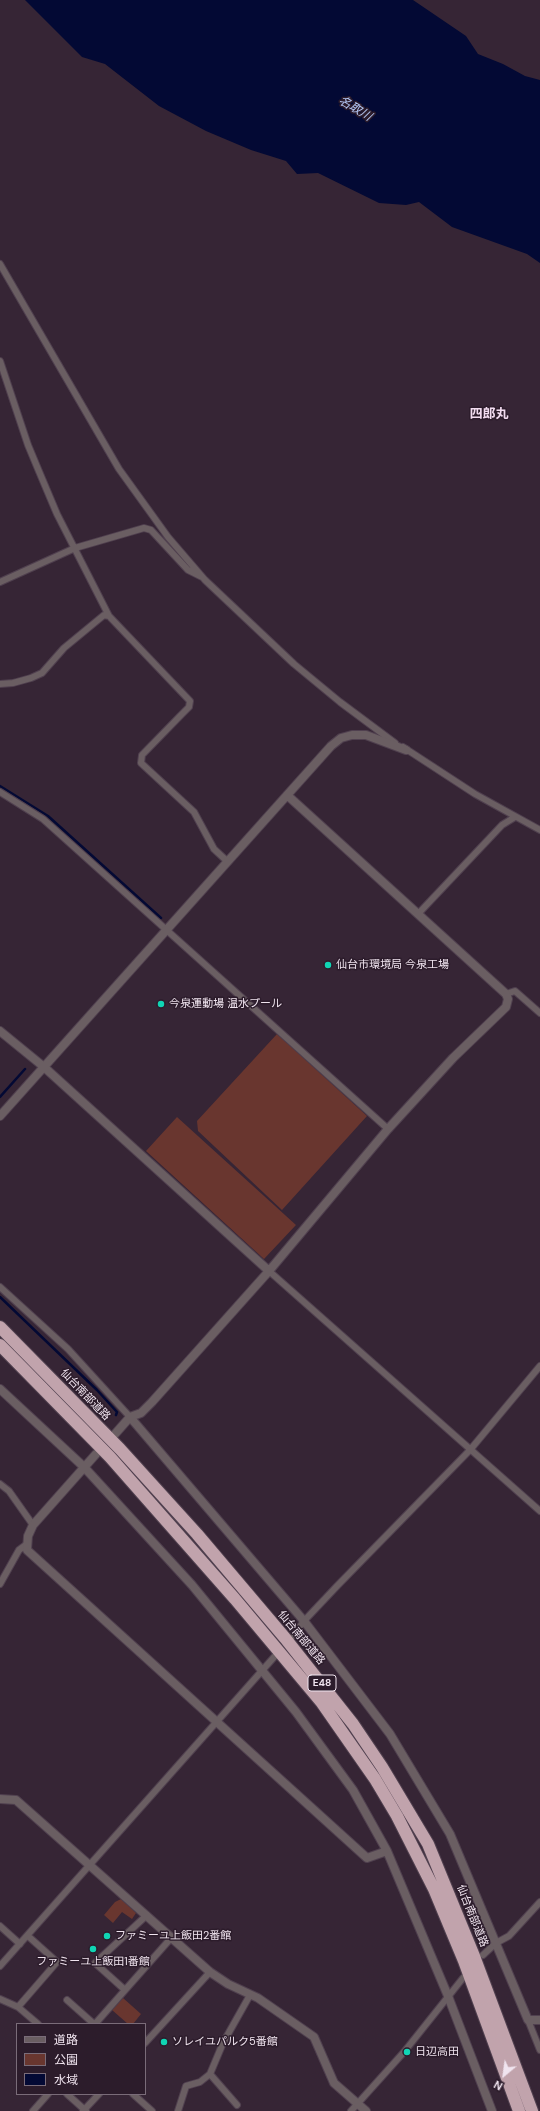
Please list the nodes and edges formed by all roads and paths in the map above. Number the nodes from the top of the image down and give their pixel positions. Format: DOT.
graph roads {
  1 [pos="0,264"];
  2 [pos="0,361"];
  3 [pos="75,548"];
  4 [pos="203,577"];
  5 [pos="0,582"];
  6 [pos="110,616"];
  7 [pos="0,684"];
  8 [pos="406,750"];
  9 [pos="0,792"];
  10 [pos="287,795"];
  11 [pos="515,817"];
  12 [pos="540,830"];
  13 [pos="226,860"];
  14 [pos="418,914"];
  15 [pos="166,931"];
  16 [pos="506,994"];
  17 [pos="540,1013"];
  18 [pos="0,1031"];
  19 [pos="44,1068"];
  20 [pos="0,1116"];
  21 [pos="388,1129"];
  22 [pos="269,1271"];
  23 [pos="0,1287"];
  24 [pos="0,1327"];
  25 [pos="0,1345"];
  26 [pos="540,1366"];
  27 [pos="0,1389"];
  28 [pos="130,1417"];
  29 [pos="115,1434"];
  30 [pos="470,1450"];
  31 [pos="96,1454"];
  32 [pos="84,1467"];
  33 [pos="0,1484"];
  34 [pos="540,1511"];
  35 [pos="33,1525"];
  36 [pos="27,1544"];
  37 [pos="0,1584"];
  38 [pos="304,1621"];
  39 [pos="293,1636"];
  40 [pos="275,1656"];
  41 [pos="263,1671"];
  42 [pos="217,1722"];
  43 [pos="0,1799"];
  44 [pos="387,1851"];
  45 [pos="89,1864"];
  46 [pos="540,1902"];
  47 [pos="147,1915"];
  48 [pos="0,1926"];
  49 [pos="28,1936"];
  50 [pos="172,1937"];
  51 [pos="496,1943"];
  52 [pos="20,1944"];
  53 [pos="482,1955"];
  54 [pos="0,1966"];
  55 [pos="210,1972"];
  56 [pos="463,1978"];
  57 [pos="125,1990"];
  58 [pos="250,1995"];
  59 [pos="448,1996"];
  60 [pos="0,1999"];
  61 [pos="67,2000"];
  62 [pos="18,2007"];
  63 [pos="528,2020"];
  64 [pos="540,2020"];
  65 [pos="37,2023"];
  66 [pos="93,2023"];
  67 [pos="95,2023"];
  68 [pos="146,2042"];
  69 [pos="540,2050"];
  70 [pos="210,2074"];
  71 [pos="47,2095"];
  72 [pos="68,2095"];
  73 [pos="98,2095"];
  74 [pos="134,2095"];
  75 [pos="358,2104"];
  76 [pos="237,2105"];
  77 [pos="33,2111"];
  78 [pos="84,2111"];
  79 [pos="152,2111"];
  80 [pos="178,2111"];
  81 [pos="351,2111"];
  82 [pos="366,2111"];
  83 [pos="492,2111"];
  84 [pos="519,2111"];
  85 [pos="532,2111"];
  1 -- 4 [label="street"];
  2 -- 3 [label="street"];
  3 -- 4 [label="street"];
  3 -- 5 [label="street"];
  3 -- 6 [label="street"];
  4 -- 8 [label="street"];
  6 -- 7 [label="street"];
  6 -- 13 [label="street"];
  8 -- 10 [label="street"];
  8 -- 11 [label="street"];
  9 -- 15 [label="street"];
  10 -- 13 [label="street"];
  10 -- 14 [label="street"];
  11 -- 12 [label="street"];
  11 -- 14 [label="street"];
  13 -- 15 [label="street"];
  14 -- 16 [label="street"];
  15 -- 19 [label="street"];
  15 -- 21 [label="street"];
  16 -- 17 [label="street"];
  16 -- 21 [label="street"];
  18 -- 19 [label="street"];
  19 -- 20 [label="street"];
  19 -- 22 [label="street"];
  21 -- 22 [label="street"];
  22 -- 28 [label="street"];
  22 -- 30 [label="street"];
  23 -- 28 [label="street"];
  24 -- 85 [label="highway, 仙台南部道路 / E48"];
  25 -- 84 [label="highway, E48"];
  26 -- 30 [label="street"];
  27 -- 32 [label="street"];
  28 -- 29 [label="street"];
  28 -- 38 [label="street"];
  30 -- 34 [label="street"];
  30 -- 38 [label="street"];
  31 -- 32 [label="street"];
  32 -- 35 [label="street"];
  32 -- 41 [label="street"];
  33 -- 35 [label="street"];
  35 -- 36 [label="street"];
  36 -- 37 [label="street"];
  36 -- 42 [label="street"];
  38 -- 39 [label="street"];
  38 -- 51 [label="street"];
  40 -- 41 [label="street"];
  41 -- 42 [label="street"];
  41 -- 44 [label="street"];
  42 -- 44 [label="street"];
  42 -- 45 [label="street"];
  43 -- 45 [label="street"];
  44 -- 59 [label="street"];
  45 -- 47 [label="street"];
  45 -- 49 [label="street"];
  46 -- 51 [label="street"];
  47 -- 50 [label="street"];
  47 -- 57 [label="street"];
  48 -- 52 [label="street"];
  49 -- 52 [label="street"];
  49 -- 62 [label="street"];
  50 -- 55 [label="street"];
  50 -- 57 [label="street"];
  51 -- 53 [label="street"];
  51 -- 63 [label="street"];
  52 -- 54 [label="street"];
  55 -- 58 [label="street"];
  55 -- 68 [label="street"];
  56 -- 59 [label="street"];
  57 -- 67 [label="street"];
  58 -- 70 [label="street"];
  58 -- 75 [label="street"];
  59 -- 75 [label="street"];
  59 -- 83 [label="street"];
  60 -- 62 [label="street"];
  61 -- 66 [label="street"];
  62 -- 65 [label="street"];
  63 -- 64 [label="street"];
  63 -- 69 [label="street"];
  70 -- 76 [label="street"];
  70 -- 80 [label="street"];
  71 -- 77 [label="street"];
  72 -- 78 [label="street"];
  73 -- 78 [label="street"];
  74 -- 79 [label="street"];
  75 -- 81 [label="street"];
  75 -- 82 [label="street"];
}
